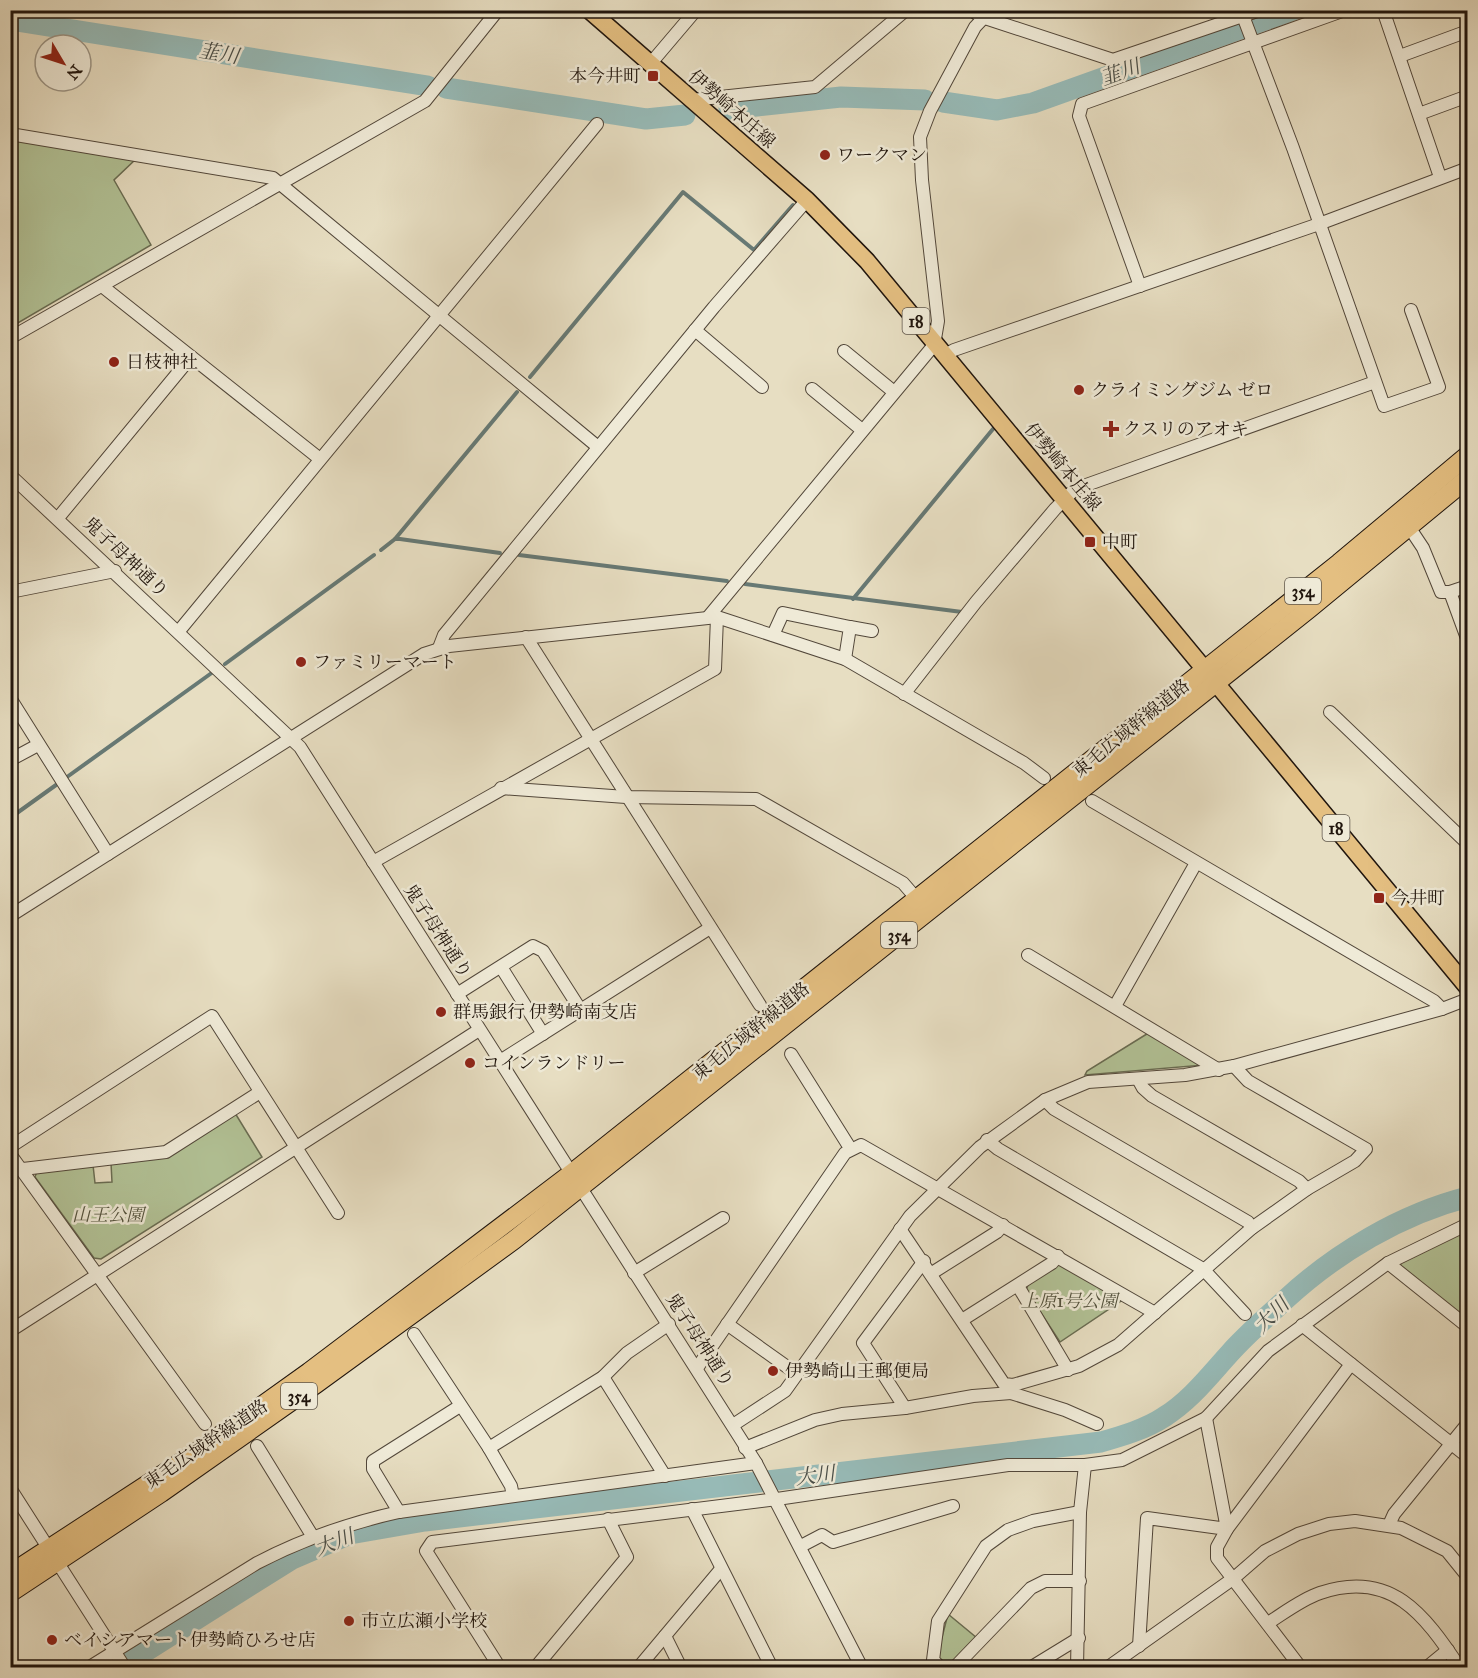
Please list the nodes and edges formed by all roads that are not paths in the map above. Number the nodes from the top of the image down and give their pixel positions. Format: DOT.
graph roads {
  1 [pos="498,10"];
  2 [pos="589,10"];
  3 [pos="696,10"];
  4 [pos="906,10"];
  5 [pos="971,10"];
  6 [pos="1260,10"];
  7 [pos="1345,10"];
  8 [pos="1383,10"];
  9 [pos="987,14"];
  10 [pos="1239,17"];
  11 [pos="1467,31"];
  12 [pos="1253,40"];
  13 [pos="1400,56"];
  14 [pos="651,63"];
  15 [pos="1467,96"];
  16 [pos="692,100"];
  17 [pos="1419,114"];
  18 [pos="597,124"];
  19 [pos="10,134"];
  20 [pos="1467,168"];
  21 [pos="1440,177"];
  22 [pos="278,183"];
  23 [pos="807,200"];
  24 [pos="1319,224"];
  25 [pos="102,286"];
  26 [pos="1140,286"];
  27 [pos="1411,310"];
  28 [pos="440,316"];
  29 [pos="694,330"];
  30 [pos="10,338"];
  31 [pos="844,351"];
  32 [pos="939,351"];
  33 [pos="191,357"];
  34 [pos="1375,382"];
  35 [pos="762,387"];
  36 [pos="812,388"];
  37 [pos="894,392"];
  38 [pos="862,430"];
  39 [pos="598,447"];
  40 [pos="1467,455"];
  41 [pos="320,459"];
  42 [pos="10,475"];
  43 [pos="1467,478"];
  44 [pos="1064,499"];
  45 [pos="58,518"];
  46 [pos="1404,519"];
  47 [pos="115,571"];
  48 [pos="1467,586"];
  49 [pos="10,592"];
  50 [pos="1450,592"];
  51 [pos="713,617"];
  52 [pos="850,627"];
  53 [pos="179,631"];
  54 [pos="872,631"];
  55 [pos="773,635"];
  56 [pos="526,638"];
  57 [pos="1467,641"];
  58 [pos="439,648"];
  59 [pos="845,659"];
  60 [pos="1211,675"];
  61 [pos="904,694"];
  62 [pos="10,698"];
  63 [pos="1329,712"];
  64 [pos="292,738"];
  65 [pos="590,740"];
  66 [pos="38,744"];
  67 [pos="10,760"];
  68 [pos="1044,778"];
  69 [pos="501,788"];
  70 [pos="626,797"];
  71 [pos="1092,801"];
  72 [pos="1467,844"];
  73 [pos="108,854"];
  74 [pos="373,862"];
  75 [pos="1196,862"];
  76 [pos="916,898"];
  77 [pos="10,916"];
  78 [pos="710,928"];
  79 [pos="1028,955"];
  80 [pos="501,967"];
  81 [pos="1467,988"];
  82 [pos="457,994"];
  83 [pos="1467,999"];
  84 [pos="760,1005"];
  85 [pos="1115,1006"];
  86 [pos="580,1009"];
  87 [pos="1442,1009"];
  88 [pos="479,1030"];
  89 [pos="543,1034"];
  90 [pos="791,1054"];
  91 [pos="500,1061"];
  92 [pos="1234,1066"];
  93 [pos="1219,1070"];
  94 [pos="1138,1078"];
  95 [pos="260,1092"];
  96 [pos="1045,1100"];
  97 [pos="987,1140"];
  98 [pos="10,1147"];
  99 [pos="296,1148"];
  100 [pos="850,1148"];
  101 [pos="10,1154"];
  102 [pos="23,1169"];
  103 [pos="576,1180"];
  104 [pos="938,1188"];
  105 [pos="1306,1190"];
  106 [pos="338,1213"];
  107 [pos="723,1218"];
  108 [pos="1467,1224"];
  109 [pos="1003,1225"];
  110 [pos="900,1228"];
  111 [pos="1252,1228"];
  112 [pos="1058,1256"];
  113 [pos="924,1261"];
  114 [pos="1388,1263"];
  115 [pos="1203,1269"];
  116 [pos="634,1273"];
  117 [pos="932,1273"];
  118 [pos="98,1274"];
  119 [pos="1018,1286"];
  120 [pos="1155,1313"];
  121 [pos="1245,1314"];
  122 [pos="962,1320"];
  123 [pos="669,1324"];
  124 [pos="727,1324"];
  125 [pos="1302,1325"];
  126 [pos="1467,1327"];
  127 [pos="10,1331"];
  128 [pos="414,1334"];
  129 [pos="1351,1364"];
  130 [pos="697,1368"];
  131 [pos="1068,1370"];
  132 [pos="797,1374"];
  133 [pos="603,1377"];
  134 [pos="1012,1389"];
  135 [pos="460,1406"];
  136 [pos="905,1408"];
  137 [pos="1206,1418"];
  138 [pos="1467,1423"];
  139 [pos="206,1424"];
  140 [pos="1097,1424"];
  141 [pos="733,1425"];
  142 [pos="1451,1444"];
  143 [pos="257,1446"];
  144 [pos="489,1448"];
  145 [pos="746,1448"];
  146 [pos="1467,1457"];
  147 [pos="758,1465"];
  148 [pos="1085,1465"];
  149 [pos="665,1476"];
  150 [pos="10,1488"];
  151 [pos="513,1496"];
  152 [pos="775,1497"];
  153 [pos="953,1506"];
  154 [pos="692,1509"];
  155 [pos="399,1512"];
  156 [pos="1080,1512"];
  157 [pos="608,1519"];
  158 [pos="1389,1525"];
  159 [pos="1227,1529"];
  160 [pos="313,1537"];
  161 [pos="801,1546"];
  162 [pos="54,1555"];
  163 [pos="721,1569"];
  164 [pos="10,1574"];
  165 [pos="1467,1577"];
  166 [pos="1234,1578"];
  167 [pos="1080,1581"];
  168 [pos="10,1593"];
  169 [pos="1268,1623"];
  170 [pos="665,1636"];
  171 [pos="1079,1638"];
  172 [pos="1139,1646"];
  173 [pos="1448,1650"];
  174 [pos="116,1653"];
  175 [pos="1035,1666"];
  176 [pos="88,1668"];
  177 [pos="125,1668"];
  178 [pos="500,1668"];
  179 [pos="535,1668"];
  180 [pos="638,1668"];
  181 [pos="681,1668"];
  182 [pos="772,1668"];
  183 [pos="862,1668"];
  184 [pos="941,1668"];
  185 [pos="954,1668"];
  186 [pos="1077,1668"];
  187 [pos="1107,1668"];
  188 [pos="1301,1668"];
  189 [pos="1426,1668"];
  190 [pos="1460,1668"];
  1 -- 22 [label="street"];
  2 -- 14 [label="main road, 伊勢崎本庄線 / 18"];
  3 -- 14 [label="street"];
  4 -- 16 [label="street"];
  5 -- 9 [label="street"];
  6 -- 10 [label="street"];
  7 -- 12 [label="street"];
  8 -- 13 [label="street"];
  9 -- 10 [label="street"];
  9 -- 32 [label="street"];
  10 -- 12 [label="street"];
  11 -- 13 [label="street"];
  12 -- 24 [label="street"];
  12 -- 26 [label="street"];
  13 -- 17 [label="street"];
  14 -- 16 [label="main road, 伊勢崎本庄線 / 18"];
  15 -- 17 [label="street"];
  16 -- 23 [label="main road, 伊勢崎本庄線 / 18"];
  17 -- 21 [label="street"];
  18 -- 28 [label="street"];
  19 -- 22 [label="street"];
  20 -- 21 [label="street"];
  21 -- 24 [label="street"];
  22 -- 25 [label="street"];
  22 -- 28 [label="street"];
  23 -- 29 [label="street"];
  23 -- 32 [label="main road, 伊勢崎本庄線 / 18"];
  24 -- 26 [label="street"];
  24 -- 34 [label="street"];
  25 -- 30 [label="street"];
  25 -- 33 [label="street"];
  26 -- 32 [label="street"];
  27 -- 34 [label="street"];
  28 -- 39 [label="street"];
  28 -- 41 [label="street"];
  29 -- 35 [label="street"];
  29 -- 39 [label="street"];
  31 -- 37 [label="street"];
  32 -- 37 [label="street"];
  32 -- 44 [label="main road, 伊勢崎本庄線 / 18"];
  33 -- 41 [label="street"];
  33 -- 45 [label="street"];
  34 -- 44 [label="street"];
  36 -- 38 [label="street"];
  37 -- 38 [label="street"];
  38 -- 51 [label="street"];
  39 -- 58 [label="street"];
  40 -- 46 [label="highway, 東毛広域幹線道路 / 354"];
  41 -- 53 [label="street"];
  42 -- 45 [label="street, 鬼子母神通り"];
  43 -- 46 [label="highway, 東毛広域幹線道路 / 354"];
  44 -- 60 [label="main road, 伊勢崎本庄線 / 18"];
  44 -- 61 [label="street"];
  45 -- 47 [label="street, 鬼子母神通り"];
  46 -- 50 [label="street"];
  46 -- 60 [label="highway, 東毛広域幹線道路 / 354"];
  47 -- 49 [label="street"];
  47 -- 53 [label="street, 鬼子母神通り"];
  48 -- 50 [label="street"];
  50 -- 57 [label="street"];
  51 -- 55 [label="street"];
  51 -- 56 [label="street"];
  51 -- 65 [label="street"];
  52 -- 54 [label="street"];
  52 -- 55 [label="street"];
  52 -- 59 [label="street"];
  53 -- 64 [label="street, 鬼子母神通り"];
  55 -- 59 [label="street"];
  56 -- 58 [label="street"];
  56 -- 65 [label="street"];
  58 -- 64 [label="street"];
  59 -- 61 [label="street"];
  60 -- 76 [label="highway, 東毛広域幹線道路 / 354"];
  60 -- 81 [label="main road, 伊勢崎本庄線 / 18"];
  60 -- 103 [label="highway, 東毛広域幹線道路 / 354"];
  61 -- 68 [label="street"];
  62 -- 66 [label="street"];
  63 -- 72 [label="street"];
  64 -- 73 [label="street"];
  64 -- 74 [label="street, 鬼子母神通り"];
  65 -- 69 [label="street"];
  65 -- 70 [label="street"];
  66 -- 67 [label="street"];
  66 -- 73 [label="street"];
  69 -- 70 [label="street"];
  69 -- 74 [label="street"];
  70 -- 76 [label="street"];
  70 -- 78 [label="street"];
  71 -- 75 [label="street"];
  73 -- 77 [label="street"];
  74 -- 82 [label="street, 鬼子母神通り"];
  75 -- 85 [label="street"];
  75 -- 87 [label="street"];
  76 -- 103 [label="highway, 東毛広域幹線道路 / 354"];
  78 -- 84 [label="street"];
  78 -- 86 [label="street"];
  79 -- 85 [label="street"];
  80 -- 82 [label="street"];
  80 -- 86 [label="street"];
  80 -- 89 [label="street"];
  82 -- 88 [label="street, 鬼子母神通り"];
  83 -- 87 [label="street"];
  85 -- 93 [label="street"];
  86 -- 89 [label="street"];
  87 -- 92 [label="street"];
  88 -- 91 [label="street, 鬼子母神通り"];
  88 -- 99 [label="street"];
  89 -- 91 [label="street"];
  90 -- 100 [label="street"];
  91 -- 103 [label="street, 鬼子母神通り"];
  92 -- 93 [label="street"];
  92 -- 105 [label="street"];
  93 -- 94 [label="street"];
  94 -- 96 [label="street"];
  94 -- 105 [label="street"];
  95 -- 98 [label="street"];
  95 -- 99 [label="street"];
  95 -- 102 [label="street"];
  96 -- 97 [label="street"];
  96 -- 111 [label="street"];
  97 -- 104 [label="street"];
  97 -- 115 [label="street"];
  99 -- 106 [label="street"];
  99 -- 118 [label="street"];
  100 -- 104 [label="street"];
  100 -- 124 [label="street"];
  101 -- 102 [label="street"];
  102 -- 118 [label="street"];
  103 -- 116 [label="street, 鬼子母神通り"];
  103 -- 162 [label="highway, 東毛広域幹線道路 / 354"];
  104 -- 109 [label="street"];
  104 -- 110 [label="street"];
  105 -- 111 [label="street"];
  107 -- 116 [label="street"];
  108 -- 114 [label="street"];
  109 -- 112 [label="street"];
  109 -- 117 [label="street"];
  110 -- 113 [label="street"];
  110 -- 132 [label="street"];
  111 -- 115 [label="street"];
  112 -- 119 [label="street"];
  112 -- 120 [label="street"];
  113 -- 117 [label="street"];
  113 -- 136 [label="street"];
  114 -- 125 [label="street"];
  114 -- 126 [label="street"];
  115 -- 120 [label="street"];
  115 -- 121 [label="street"];
  116 -- 123 [label="street, 鬼子母神通り"];
  117 -- 122 [label="street"];
  118 -- 127 [label="street"];
  118 -- 139 [label="street"];
  119 -- 122 [label="street"];
  119 -- 131 [label="street"];
  120 -- 131 [label="street"];
  122 -- 134 [label="street"];
  123 -- 130 [label="street, 鬼子母神通り"];
  123 -- 133 [label="street"];
  124 -- 130 [label="street"];
  124 -- 132 [label="street"];
  125 -- 129 [label="street"];
  125 -- 137 [label="street"];
  128 -- 135 [label="street"];
  129 -- 142 [label="street"];
  129 -- 159 [label="street"];
  130 -- 141 [label="street, 鬼子母神通り"];
  131 -- 134 [label="street"];
  132 -- 141 [label="street"];
  133 -- 144 [label="street"];
  133 -- 149 [label="street"];
  134 -- 136 [label="street"];
  134 -- 140 [label="street"];
  135 -- 144 [label="street"];
  135 -- 155 [label="street"];
  136 -- 145 [label="street"];
  137 -- 148 [label="street"];
  137 -- 159 [label="street"];
  138 -- 142 [label="street"];
  141 -- 145 [label="street, 鬼子母神通り"];
  142 -- 146 [label="street"];
  142 -- 158 [label="street"];
  143 -- 160 [label="street"];
  144 -- 151 [label="street"];
  145 -- 147 [label="street, 鬼子母神通り"];
  147 -- 149 [label="street"];
  147 -- 152 [label="street, 鬼子母神通り"];
  148 -- 152 [label="street"];
  148 -- 156 [label="street"];
  149 -- 151 [label="street"];
  150 -- 162 [label="street"];
  151 -- 155 [label="street"];
  152 -- 154 [label="street"];
  152 -- 161 [label="street"];
  153 -- 161 [label="street"];
  154 -- 157 [label="street"];
  154 -- 163 [label="street"];
  155 -- 160 [label="street"];
  156 -- 167 [label="street"];
  156 -- 184 [label="street"];
  157 -- 178 [label="street"];
  157 -- 179 [label="street"];
  158 -- 165 [label="street"];
  158 -- 166 [label="street"];
  159 -- 166 [label="street"];
  159 -- 172 [label="street"];
  160 -- 174 [label="street"];
  161 -- 183 [label="street"];
  162 -- 164 [label="highway, 東毛広域幹線道路 / 354"];
  162 -- 168 [label="highway, 東毛広域幹線道路 / 354"];
  162 -- 174 [label="street"];
  163 -- 170 [label="street"];
  163 -- 182 [label="street"];
  166 -- 169 [label="street"];
  166 -- 172 [label="street"];
  167 -- 171 [label="street"];
  167 -- 185 [label="street"];
  169 -- 173 [label="street"];
  169 -- 188 [label="street"];
  170 -- 180 [label="street"];
  170 -- 181 [label="street"];
  171 -- 175 [label="street"];
  171 -- 186 [label="street"];
  172 -- 187 [label="street"];
  173 -- 189 [label="street"];
  173 -- 190 [label="street"];
  174 -- 176 [label="street"];
  174 -- 177 [label="street"];
}
